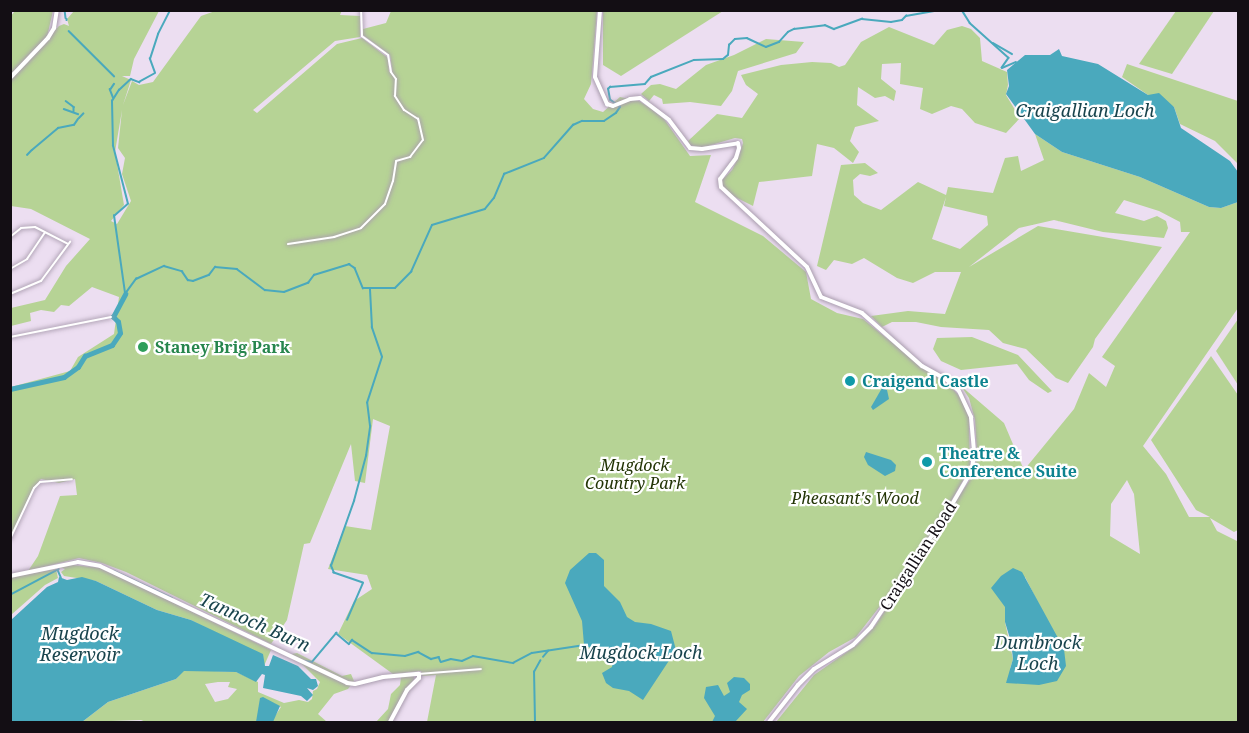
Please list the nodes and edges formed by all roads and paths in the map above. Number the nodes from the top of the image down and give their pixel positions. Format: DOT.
graph roads {
  1 [pos="57,10"];
  2 [pos="361,10"];
  3 [pos="600,10"];
  4 [pos="10,78"];
  5 [pos="45,232"];
  6 [pos="10,237"];
  7 [pos="288,244"];
  8 [pos="10,269"];
  9 [pos="10,294"];
  10 [pos="111,316"];
  11 [pos="10,337"];
  12 [pos="72,479"];
  13 [pos="10,539"];
  14 [pos="10,576"];
  15 [pos="481,669"];
  16 [pos="418,674"];
  17 [pos="390,723"];
  18 [pos="769,723"];
  1 -- 4 [label="street"];
  2 -- 7 [label="street"];
  3 -- 18 [label="street, Craigallian Road"];
  5 -- 6 [label="street"];
  5 -- 8 [label="street"];
  5 -- 9 [label="street"];
  10 -- 11 [label="street"];
  12 -- 13 [label="street"];
  14 -- 16 [label="street"];
  15 -- 16 [label="street"];
  16 -- 17 [label="street"];
}
